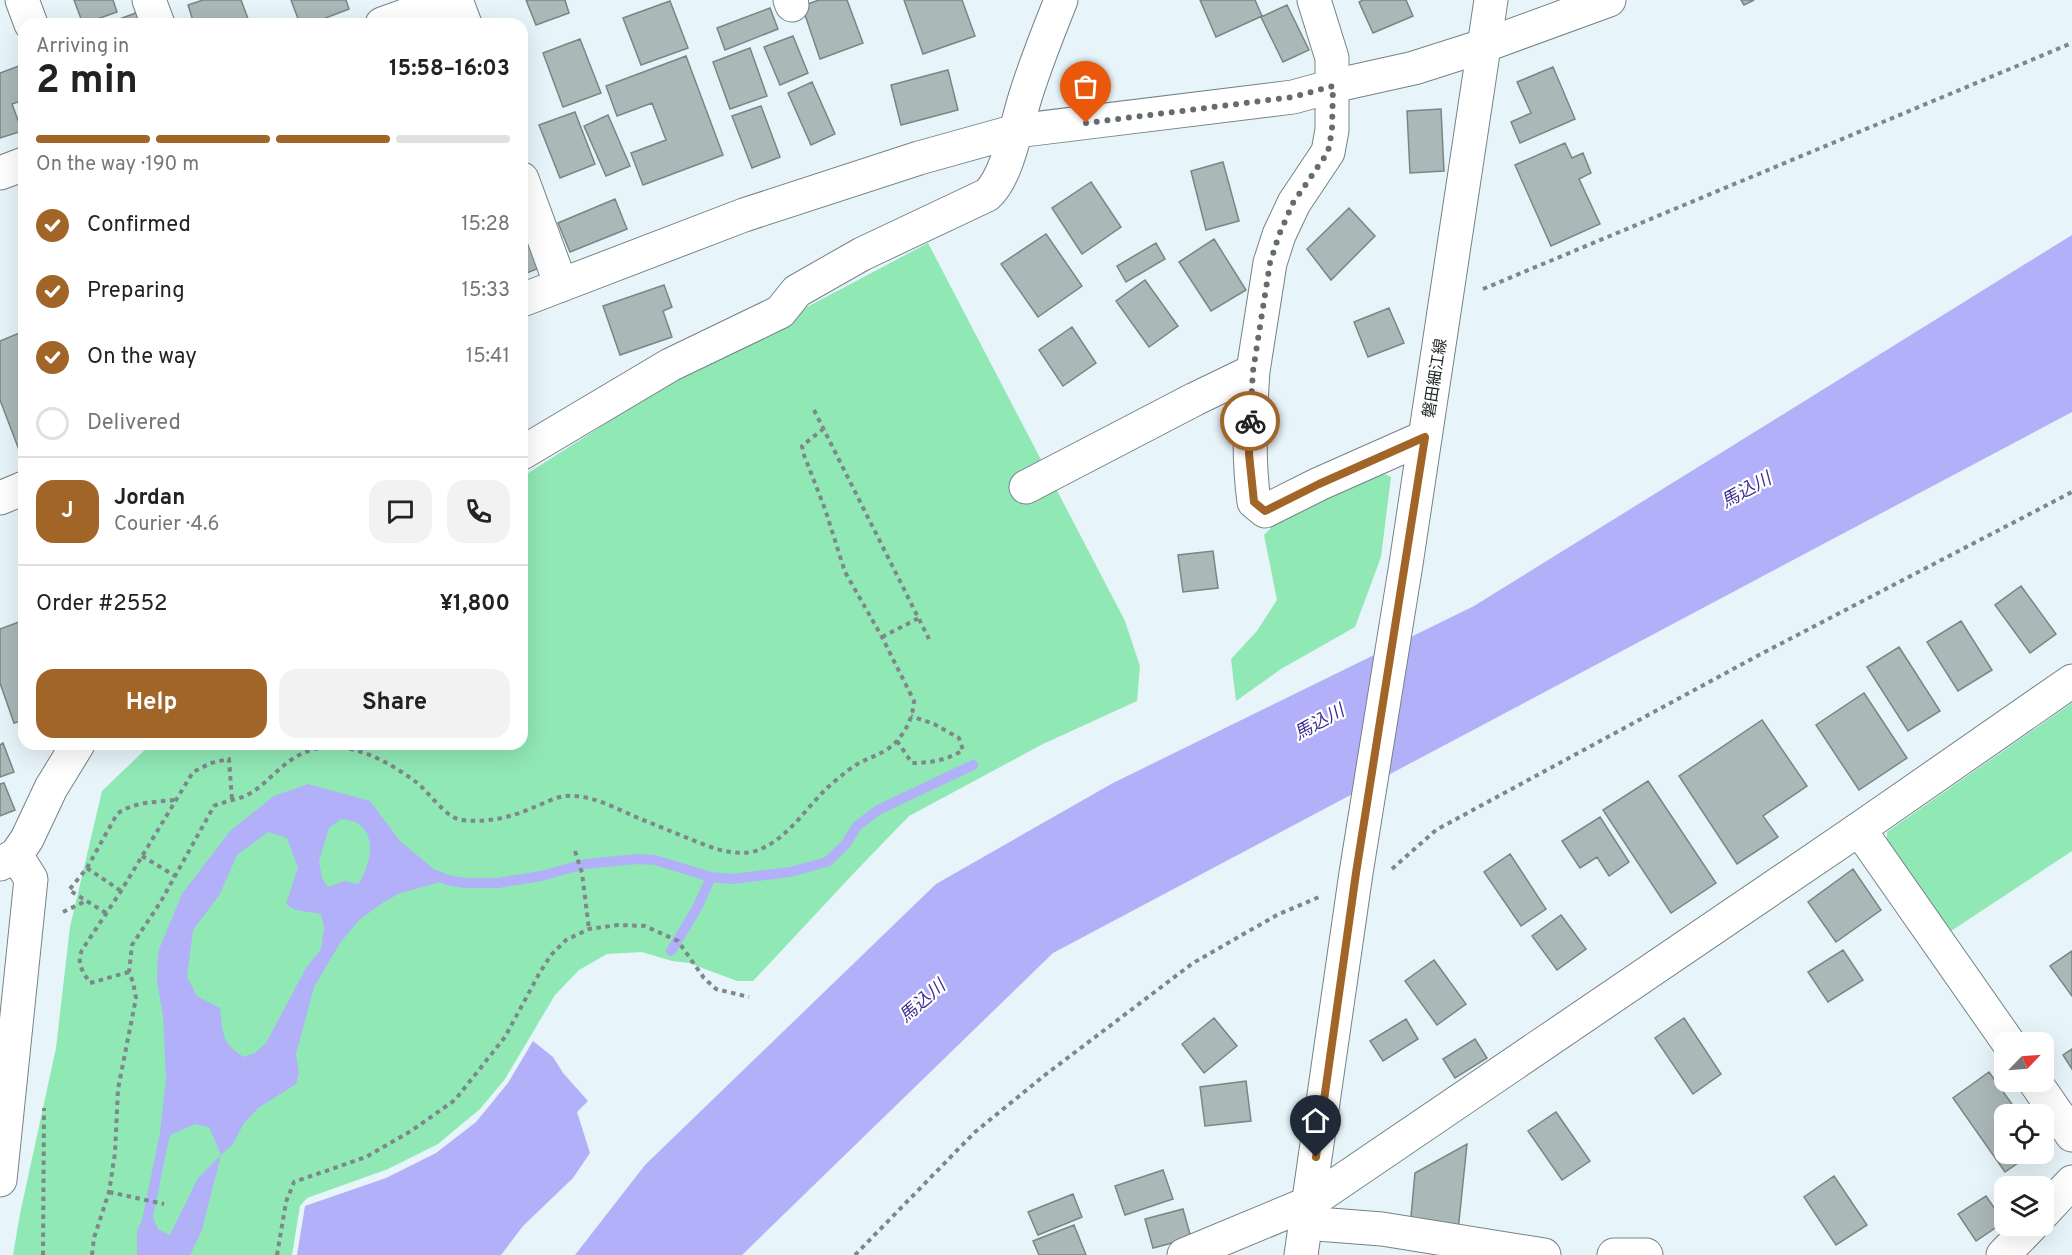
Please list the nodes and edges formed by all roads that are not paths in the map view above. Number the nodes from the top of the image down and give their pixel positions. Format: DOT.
graph roads {
  1 [pos="22,0"];
  2 [pos="149,0"];
  3 [pos="448,0"];
  4 [pos="456,0"];
  5 [pos="1061,0"];
  6 [pos="1314,0"];
  7 [pos="1491,0"];
  8 [pos="1609,0"];
  9 [pos="29,18"];
  10 [pos="156,18"];
  11 [pos="398,18"];
  12 [pos="463,18"];
  13 [pos="1483,46"];
  14 [pos="1333,86"];
  15 [pos="1016,131"];
  16 [pos="18,166"];
  17 [pos="0,173"];
  18 [pos="528,200"];
  19 [pos="561,285"];
  20 [pos="528,298"];
  21 [pos="1253,371"];
  22 [pos="1425,437"];
  23 [pos="528,449"];
  24 [pos="1026,487"];
  25 [pos="18,490"];
  26 [pos="0,498"];
  27 [pos="2072,681"];
  28 [pos="74,750"];
  29 [pos="1859,829"];
  30 [pos="8,859"];
  31 [pos="2001,1032"];
  32 [pos="2042,1092"];
  33 [pos="2072,1135"];
  34 [pos="0,1180"];
  35 [pos="2072,1182"];
  36 [pos="2054,1201"];
  37 [pos="1307,1213"];
  38 [pos="2021,1236"];
  39 [pos="1184,1255"];
  40 [pos="1301,1255"];
  41 [pos="1544,1255"];
  42 [pos="1614,1255"];
  43 [pos="1646,1255"];
  44 [pos="2003,1255"];
  1 -- 9 [label="street"];
  2 -- 10 [label="street"];
  3 -- 11 [label="street"];
  4 -- 12 [label="street"];
  5 -- 15 [label="street"];
  6 -- 14 [label="street"];
  7 -- 13 [label="street, 磐田細江線"];
  8 -- 13 [label="street"];
  13 -- 14 [label="street"];
  13 -- 22 [label="street, 磐田細江線"];
  14 -- 15 [label="street"];
  14 -- 21 [label="street"];
  15 -- 19 [label="street"];
  15 -- 23 [label="street"];
  16 -- 17 [label="street"];
  18 -- 19 [label="street"];
  19 -- 20 [label="street"];
  21 -- 22 [label="street"];
  21 -- 24 [label="street"];
  22 -- 37 [label="street, 磐田細江線"];
  25 -- 26 [label="street"];
  27 -- 29 [label="street"];
  28 -- 30 [label="street"];
  29 -- 31 [label="street"];
  29 -- 37 [label="street"];
  30 -- 34 [label="street"];
  32 -- 33 [label="street"];
  35 -- 36 [label="street"];
  37 -- 39 [label="street"];
  37 -- 40 [label="street, 磐田細江線"];
  37 -- 41 [label="street"];
  38 -- 44 [label="street"];
  42 -- 43 [label="street"];
}
